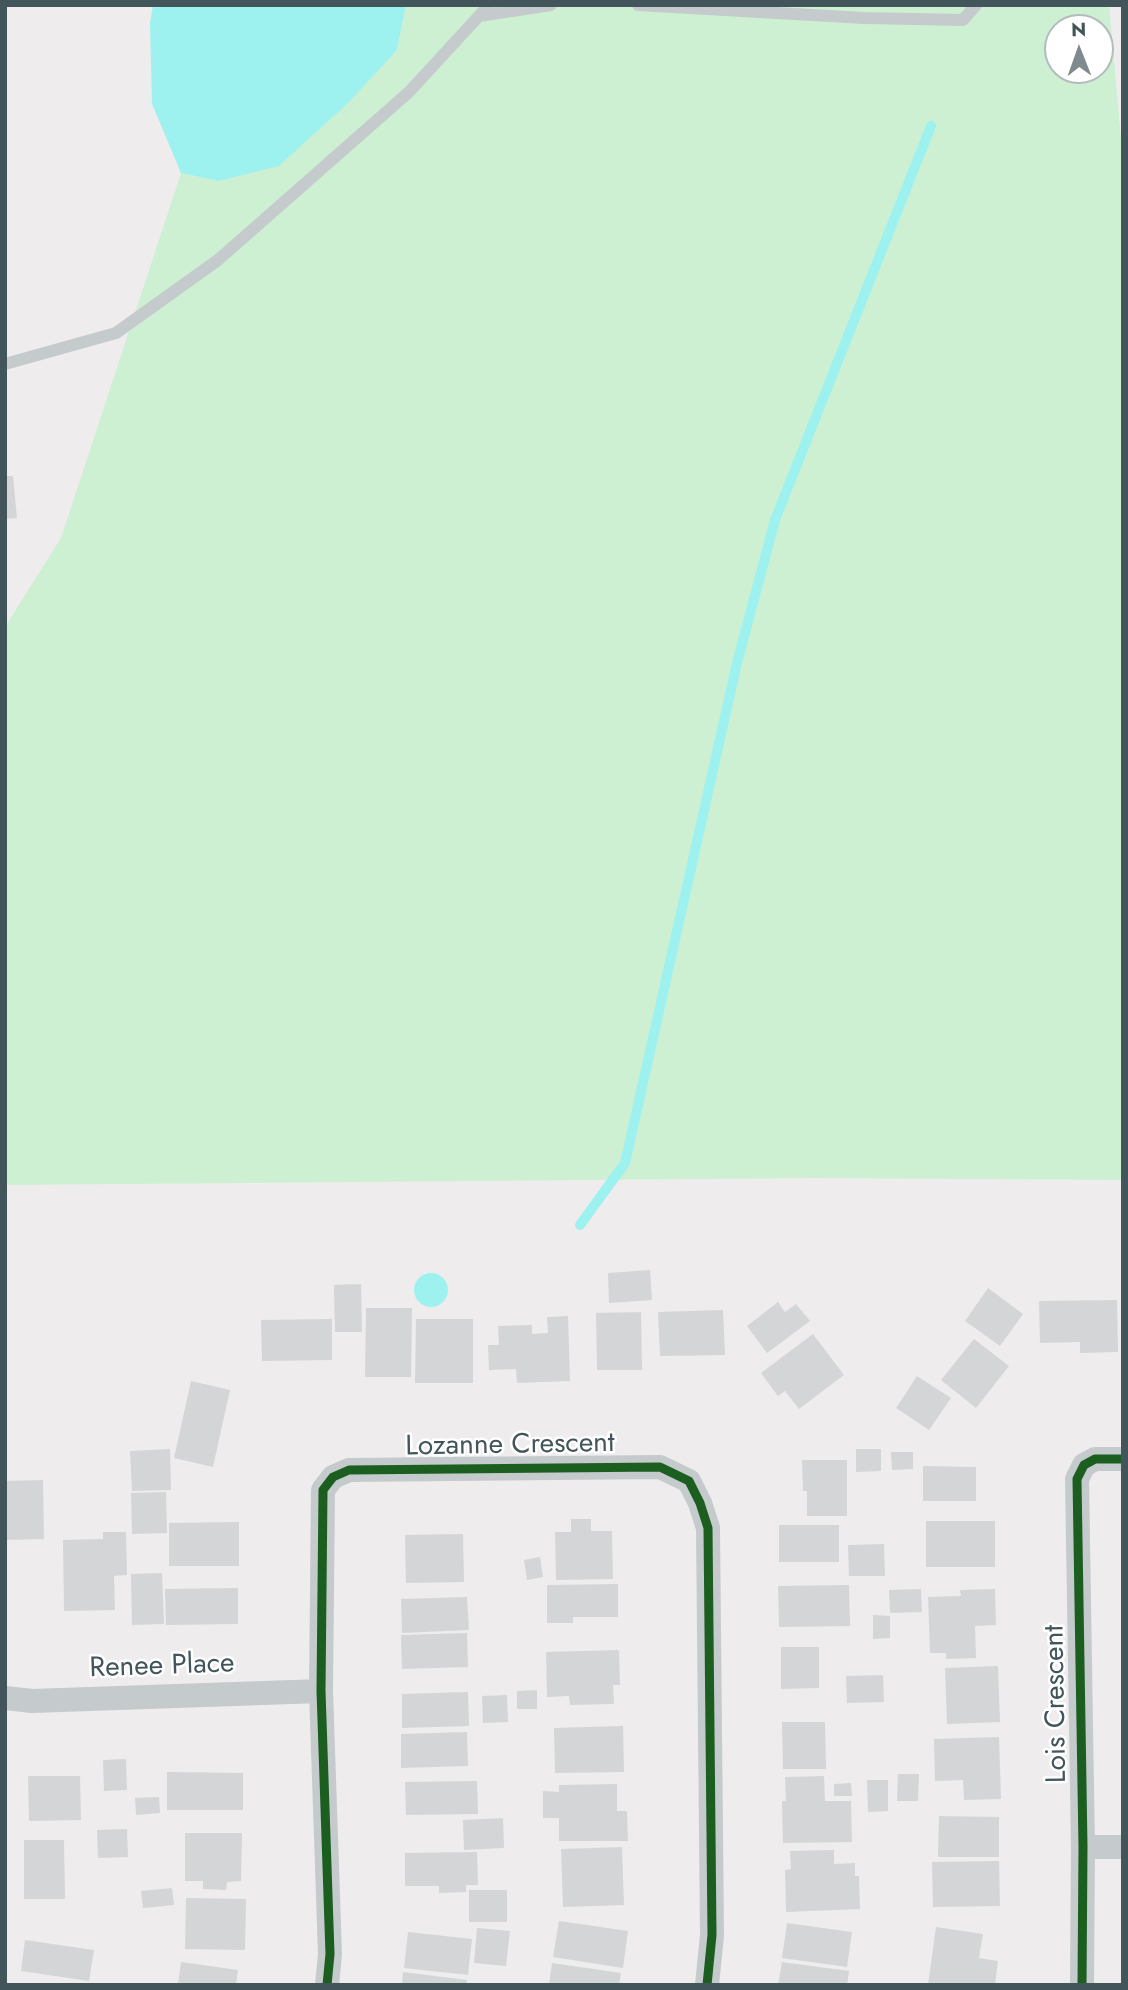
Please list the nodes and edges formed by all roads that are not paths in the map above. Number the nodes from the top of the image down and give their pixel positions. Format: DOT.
graph roads {
  1 [pos="489,5"];
  2 [pos="551,5"];
  3 [pos="638,5"];
  4 [pos="976,5"];
  5 [pos="479,16"];
  6 [pos="5,364"];
  7 [pos="1123,1459"];
  8 [pos="321,1691"];
  9 [pos="5,1698"];
  10 [pos="1083,1847"];
  11 [pos="1123,1847"];
  12 [pos="327,1985"];
  13 [pos="708,1985"];
  14 [pos="1082,1985"];
  1 -- 5 [label="lane"];
  2 -- 5 [label="lane"];
  3 -- 4 [label="lane"];
  5 -- 6 [label="lane"];
  7 -- 10 [label="street, Lois Crescent"];
  8 -- 9 [label="street, Renee Place"];
  8 -- 12 [label="street, Lozanne Crescent"];
  8 -- 13 [label="street, Lozanne Crescent"];
  10 -- 11 [label="street"];
  10 -- 14 [label="street, Lois Crescent"];
}
